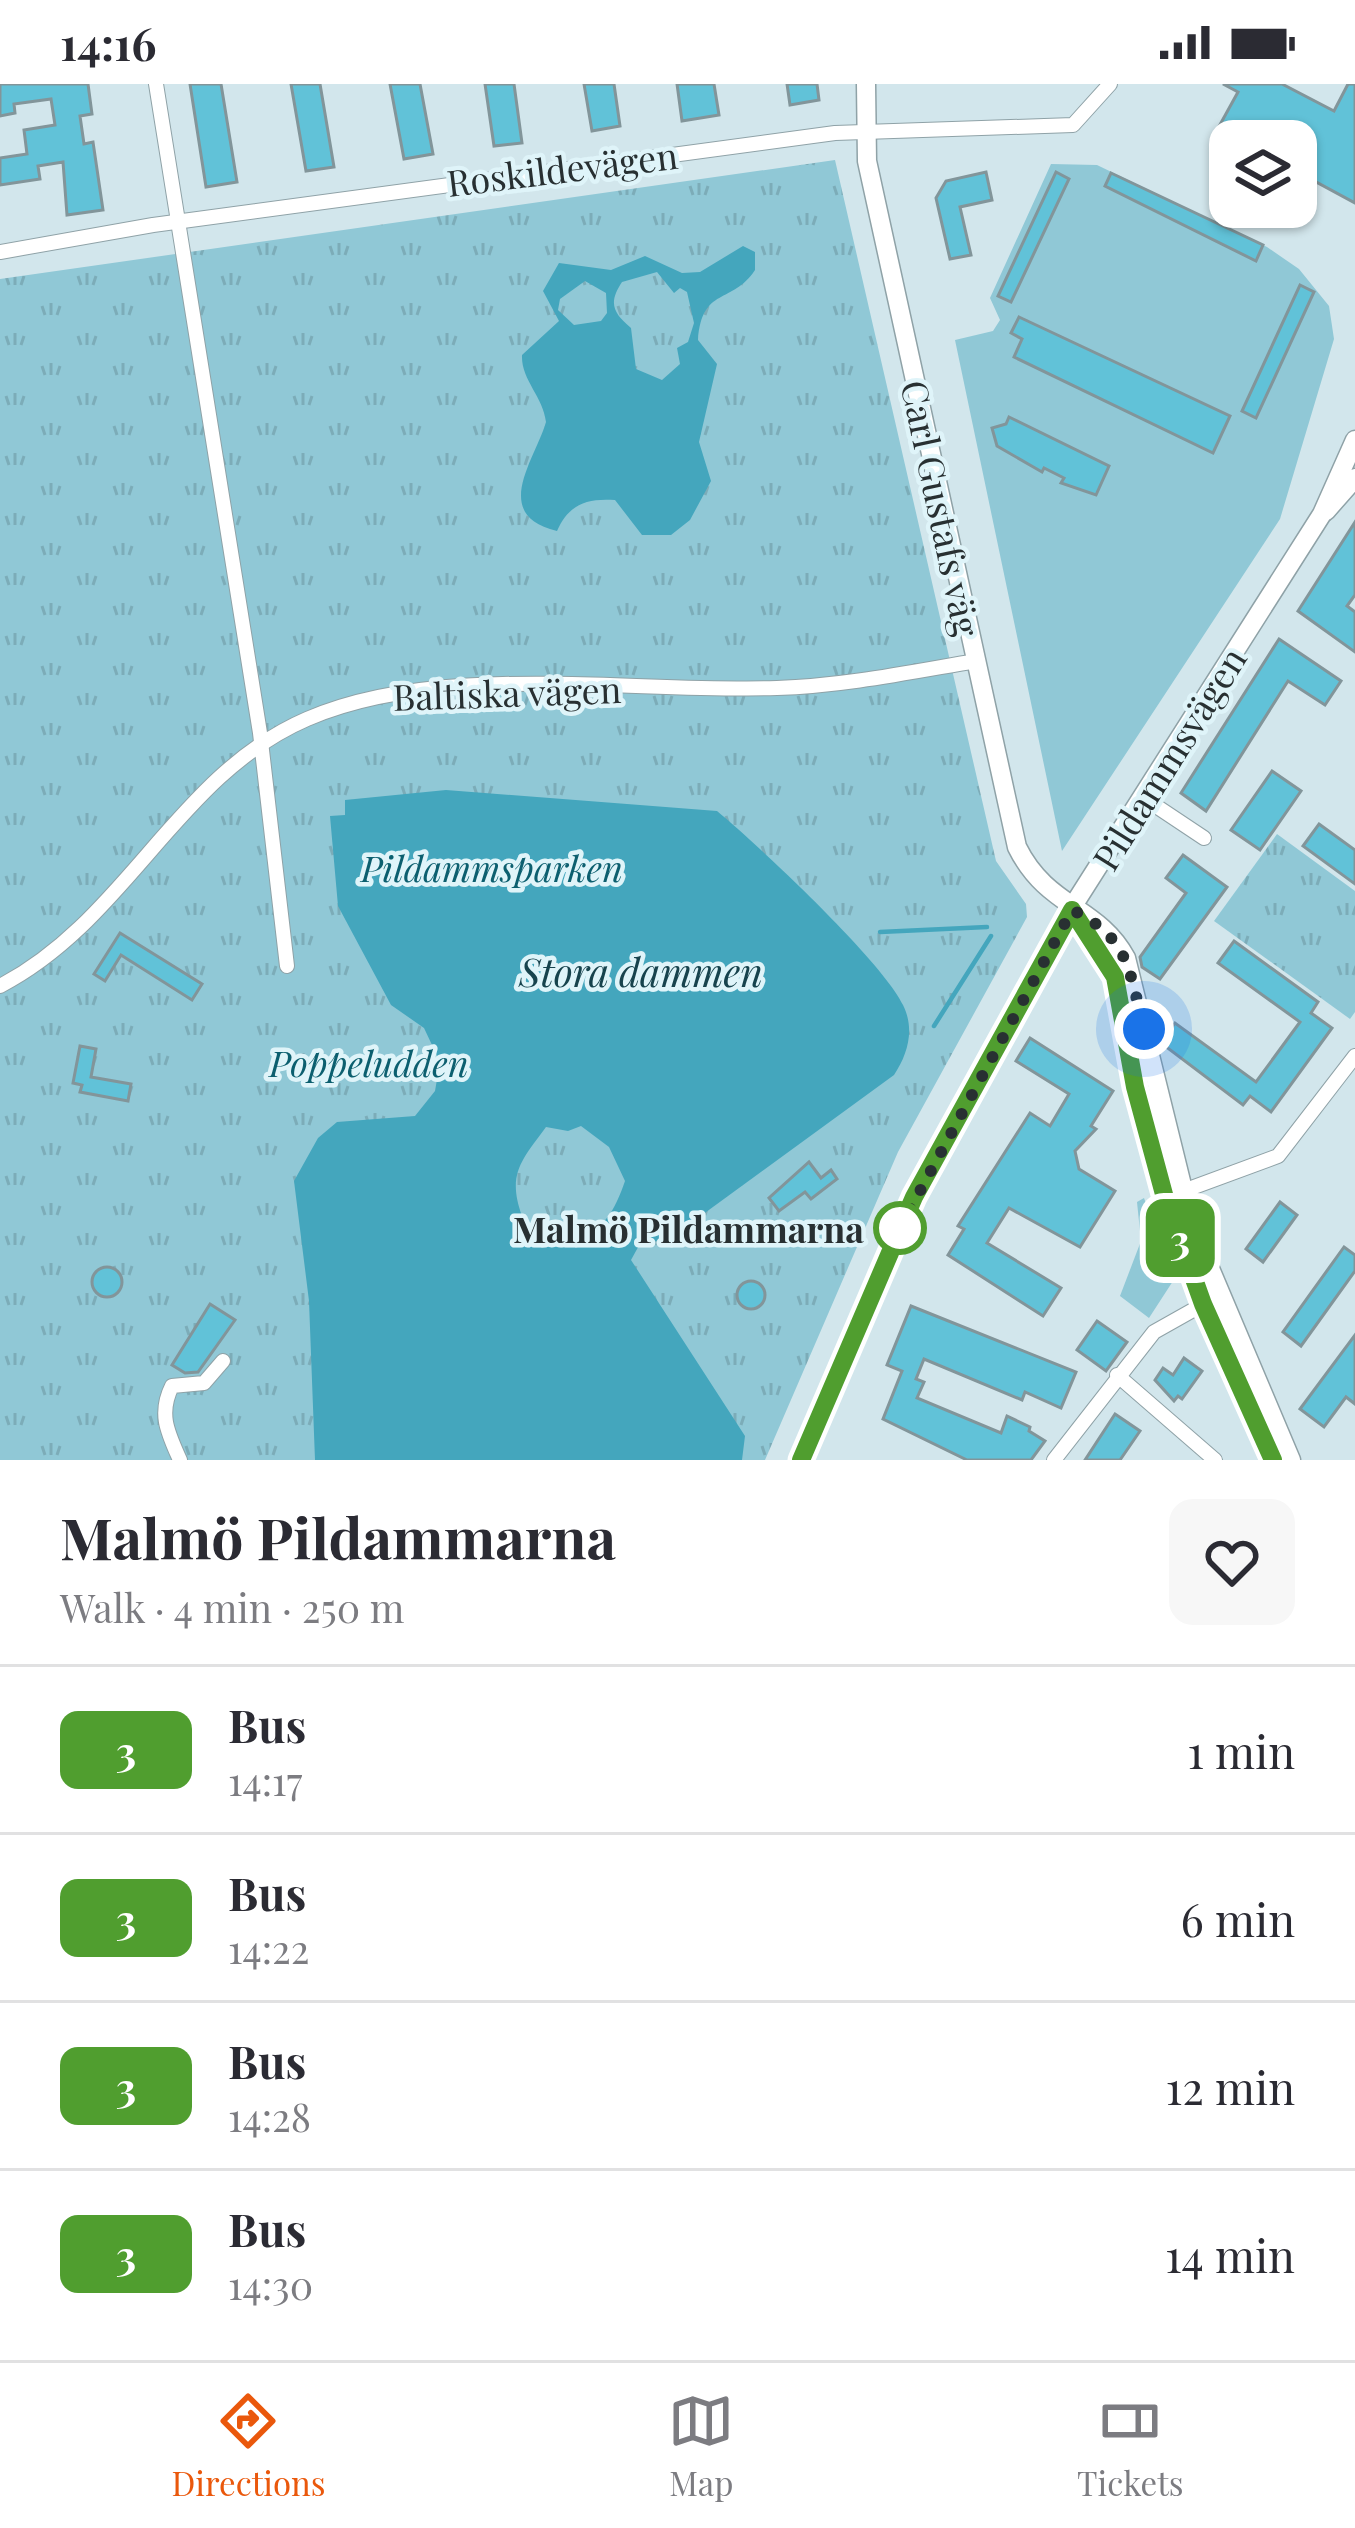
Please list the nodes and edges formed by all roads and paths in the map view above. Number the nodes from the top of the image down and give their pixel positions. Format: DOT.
graph roads {
  1 [pos="156,84"];
  2 [pos="866,84"];
  3 [pos="1110,84"];
  4 [pos="865,131"];
  5 [pos="180,221"];
  6 [pos="0,252"];
  7 [pos="1354,445"];
  8 [pos="1355,478"];
  9 [pos="1322,514"];
  10 [pos="976,661"];
  11 [pos="262,746"];
  12 [pos="1144,798"];
  13 [pos="1204,838"];
  14 [pos="1072,910"];
  15 [pos="287,966"];
  16 [pos="0,986"];
  17 [pos="1355,1056"];
  18 [pos="1174,1194"];
  19 [pos="1211,1300"];
  20 [pos="224,1361"];
  21 [pos="1117,1375"];
  22 [pos="180,1460"];
  23 [pos="801,1460"];
  24 [pos="1054,1460"];
  25 [pos="1215,1460"];
  26 [pos="1273,1460"];
  27 [pos="1291,1460"];
  1 -- 5 [label="street"];
  2 -- 4 [label="street, Carl Gustafs väg"];
  3 -- 4 [label="street, Roskildevägen"];
  4 -- 5 [label="street, Roskildevägen"];
  4 -- 10 [label="street, Carl Gustafs väg"];
  5 -- 6 [label="street, Roskildevägen"];
  5 -- 11 [label="street"];
  7 -- 9 [label="street, Pildammsvägen"];
  8 -- 9 [label="street, Pildammsvägen"];
  9 -- 12 [label="street, Pildammsvägen"];
  10 -- 11 [label="street, Baltiska vägen"];
  10 -- 14 [label="street, Carl Gustafs väg"];
  11 -- 15 [label="street"];
  11 -- 16 [label="street, Baltiska vägen"];
  12 -- 13 [label="street"];
  12 -- 14 [label="street, Pildammsvägen"];
  14 -- 18 [label="street, Carl Gustafs väg"];
  14 -- 23 [label="street, Pildammsvägen"];
  17 -- 18 [label="street"];
  18 -- 19 [label="street, Carl Gustafs väg"];
  19 -- 21 [label="street"];
  19 -- 26 [label="street, Carl Gustafs väg"];
  19 -- 27 [label="street, Carl Gustafs väg"];
  20 -- 22 [label="street"];
  21 -- 24 [label="street"];
  21 -- 25 [label="street"];
}
